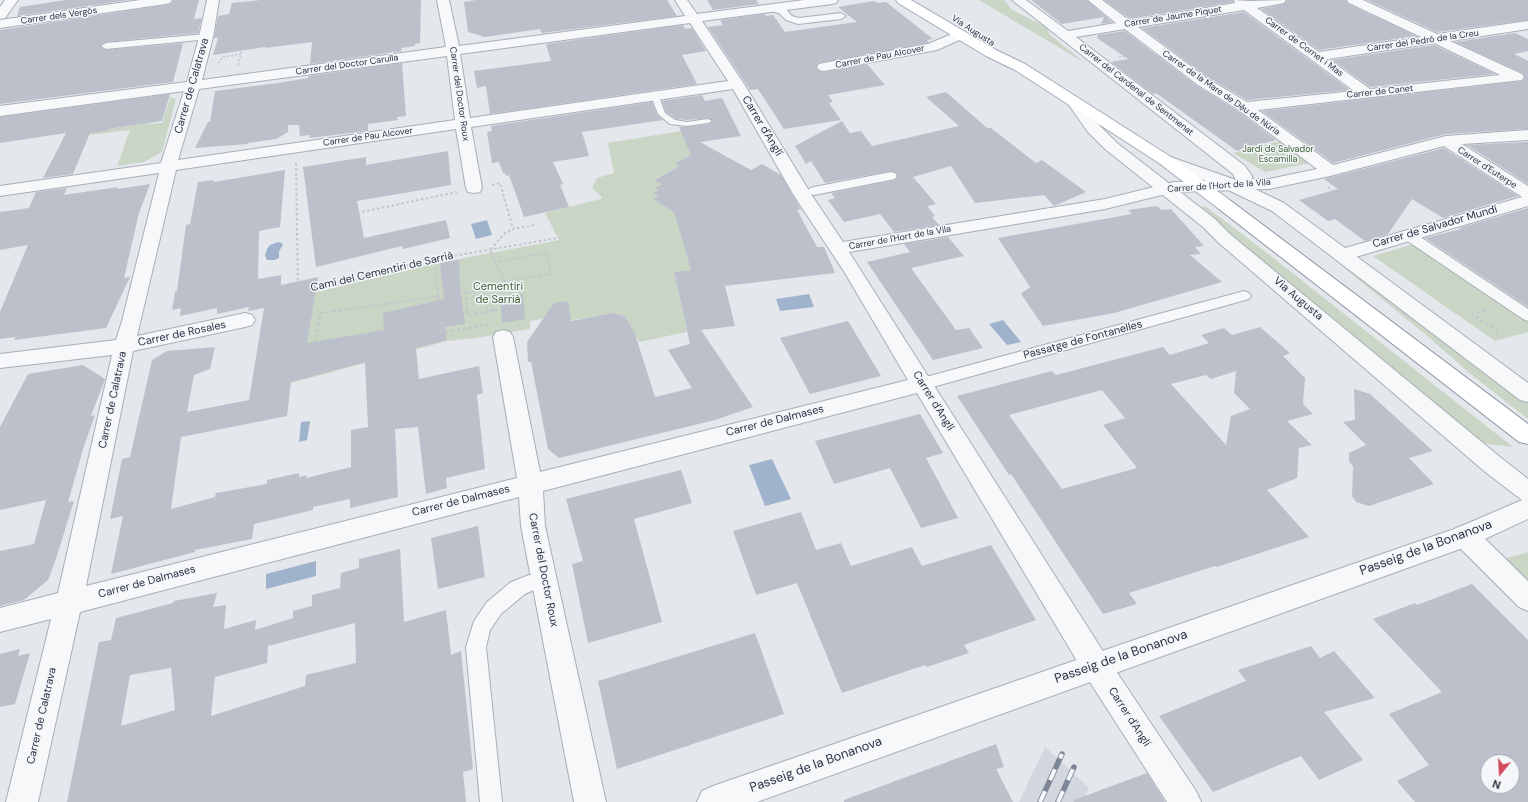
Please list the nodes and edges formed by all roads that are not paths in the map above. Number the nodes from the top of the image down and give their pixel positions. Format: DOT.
graph roads {
  1 [pos="11,0"];
  2 [pos="166,0"];
  3 [pos="213,0"];
  4 [pos="443,0"];
  5 [pos="681,0"];
  6 [pos="832,0"];
  7 [pos="902,0"];
  8 [pos="923,0"];
  9 [pos="1018,0"];
  10 [pos="1094,0"];
  11 [pos="1280,0"];
  12 [pos="1353,0"];
  13 [pos="0,1"];
  14 [pos="1242,3"];
  15 [pos="771,9"];
  16 [pos="0,15"];
  17 [pos="841,16"];
  18 [pos="693,19"];
  19 [pos="0,24"];
  20 [pos="1127,25"];
  21 [pos="1528,25"];
  22 [pos="1507,28"];
  23 [pos="1065,34"];
  24 [pos="959,35"];
  25 [pos="206,36"];
  26 [pos="1437,38"];
  27 [pos="1528,38"];
  28 [pos="106,46"];
  29 [pos="936,46"];
  30 [pos="453,50"];
  31 [pos="1318,56"];
  32 [pos="824,67"];
  33 [pos="1020,67"];
  34 [pos="1522,80"];
  35 [pos="737,84"];
  36 [pos="192,86"];
  37 [pos="1368,94"];
  38 [pos="655,96"];
  39 [pos="1073,101"];
  40 [pos="1244,107"];
  41 [pos="0,111"];
  42 [pos="708,121"];
  43 [pos="464,124"];
  44 [pos="1528,135"];
  45 [pos="1446,141"];
  46 [pos="1165,160"];
  47 [pos="169,167"];
  48 [pos="890,176"];
  49 [pos="1327,178"];
  50 [pos="1236,184"];
  51 [pos="1199,186"];
  52 [pos="474,188"];
  53 [pos="1164,189"];
  54 [pos="0,191"];
  55 [pos="814,191"];
  56 [pos="1528,194"];
  57 [pos="1528,201"];
  58 [pos="1408,235"];
  59 [pos="838,248"];
  60 [pos="1342,254"];
  61 [pos="1244,296"];
  62 [pos="1528,316"];
  63 [pos="244,320"];
  64 [pos="497,333"];
  65 [pos="124,346"];
  66 [pos="0,361"];
  67 [pos="922,384"];
  68 [pos="1528,394"];
  69 [pos="1527,436"];
  70 [pos="530,484"];
  71 [pos="1528,492"];
  72 [pos="1528,508"];
  73 [pos="1465,536"];
  74 [pos="529,583"];
  75 [pos="1528,599"];
  76 [pos="69,602"];
  77 [pos="0,620"];
  78 [pos="1096,666"];
  79 [pos="22,802"];
  80 [pos="491,802"];
  81 [pos="590,802"];
  82 [pos="713,802"];
  83 [pos="1185,802"];
  1 -- 13 [label="street"];
  1 -- 16 [label="street"];
  2 -- 19 [label="street, Carrer dels Vergós"];
  3 -- 25 [label="street, Carrer de Calatrava"];
  4 -- 30 [label="street, Carrer del Doctor Roux"];
  5 -- 18 [label="street, Carrer d'Anglí"];
  6 -- 15 [label="street, Carrer del Doctor Carulla"];
  7 -- 24 [label="main road, Via Augusta"];
  8 -- 33 [label="main road, Via Augusta"];
  9 -- 23 [label="street, Carrer del Cardenal de Sentmenat"];
  10 -- 20 [label="street, Carrer de la Mare de Déu de Núria"];
  11 -- 14 [label="street, Carrer de Jaume Piquet"];
  12 -- 26 [label="street"];
  14 -- 20 [label="street, Carrer de Jaume Piquet"];
  14 -- 31 [label="street, Carrer de Cornet i Mas"];
  15 -- 17 [label="street"];
  15 -- 18 [label="street, Carrer del Doctor Carulla"];
  18 -- 30 [label="street, Carrer del Doctor Carulla"];
  18 -- 35 [label="street, Carrer d'Anglí"];
  20 -- 23 [label="street, Carrer de Jaume Piquet"];
  20 -- 40 [label="street, Carrer de la Mare de Déu de Núria"];
  21 -- 22 [label="street, Carrer del Pedró de la Creu"];
  22 -- 26 [label="street, Carrer del Pedró de la Creu"];
  22 -- 27 [label="street"];
  23 -- 50 [label="street, Carrer del Cardenal de Sentmenat"];
  24 -- 29 [label="street, Via Augusta"];
  24 -- 33 [label="main road, Via Augusta"];
  25 -- 28 [label="street"];
  25 -- 36 [label="street, Carrer de Calatrava"];
  26 -- 31 [label="street, Carrer del Pedró de la Creu"];
  26 -- 34 [label="street"];
  29 -- 32 [label="street, Carrer de Pau Alcover"];
  30 -- 36 [label="street, Carrer del Doctor Carulla"];
  30 -- 43 [label="street, Carrer del Doctor Roux"];
  31 -- 37 [label="street, Carrer de Cornet i Mas"];
  33 -- 39 [label="main road, Via Augusta"];
  34 -- 37 [label="street, Carrer de Canet"];
  35 -- 38 [label="street, Carrer de Pau Alcover"];
  35 -- 59 [label="street, Carrer d'Anglí"];
  36 -- 41 [label="street, Carrer del Doctor Carulla"];
  36 -- 47 [label="street, Carrer de Calatrava"];
  37 -- 40 [label="street, Carrer de Canet"];
  38 -- 42 [label="lane"];
  38 -- 43 [label="street, Carrer de Pau Alcover"];
  39 -- 46 [label="main road, Via Augusta"];
  39 -- 53 [label="street, Via Augusta"];
  40 -- 49 [label="street, Carrer de la Mare de Déu de Núria"];
  43 -- 47 [label="street, Carrer de Pau Alcover"];
  43 -- 52 [label="street, Carrer del Doctor Roux"];
  44 -- 45 [label="street, Carrer de l'Hort de la Vila"];
  45 -- 49 [label="street, Carrer de l'Hort de la Vila"];
  45 -- 56 [label="street, Carrer d'Euterpe"];
  46 -- 50 [label="street, Via Augusta"];
  46 -- 51 [label="main road, Via Augusta"];
  47 -- 54 [label="street, Carrer de Pau Alcover"];
  47 -- 65 [label="street, Carrer de Calatrava"];
  48 -- 55 [label="street"];
  49 -- 50 [label="street, Carrer de l'Hort de la Vila"];
  50 -- 51 [label="street, Carrer de l'Hort de la Vila"];
  50 -- 60 [label="street, Via Augusta"];
  51 -- 53 [label="street, Carrer de l'Hort de la Vila"];
  51 -- 69 [label="main road, Via Augusta"];
  53 -- 59 [label="street, Carrer de l'Hort de la Vila"];
  53 -- 71 [label="street, Via Augusta"];
  57 -- 58 [label="street, Carrer de Salvador Mundí"];
  58 -- 60 [label="street, Carrer de Salvador Mundí"];
  58 -- 62 [label="street"];
  59 -- 67 [label="street, Carrer d'Anglí"];
  60 -- 68 [label="street, Via Augusta"];
  61 -- 67 [label="street, Passatge de Fontanelles"];
  63 -- 65 [label="street, Carrer de Rosales"];
  64 -- 70 [label="street, Carrer del Doctor Roux"];
  65 -- 66 [label="street, Carrer de Rosales"];
  65 -- 76 [label="street, Carrer de Calatrava"];
  67 -- 70 [label="street, Carrer de Dalmases"];
  67 -- 78 [label="street, Carrer d'Anglí"];
  70 -- 76 [label="street, Carrer de Dalmases"];
  70 -- 81 [label="street, Carrer del Doctor Roux"];
  72 -- 73 [label="street, Passeig de la Bonanova"];
  73 -- 75 [label="street"];
  73 -- 78 [label="street, Passeig de la Bonanova"];
  74 -- 80 [label="street"];
  76 -- 77 [label="street, Carrer de Dalmases"];
  76 -- 79 [label="street, Carrer de Calatrava"];
  78 -- 82 [label="street, Passeig de la Bonanova"];
  78 -- 83 [label="street, Carrer d'Anglí"];
}
